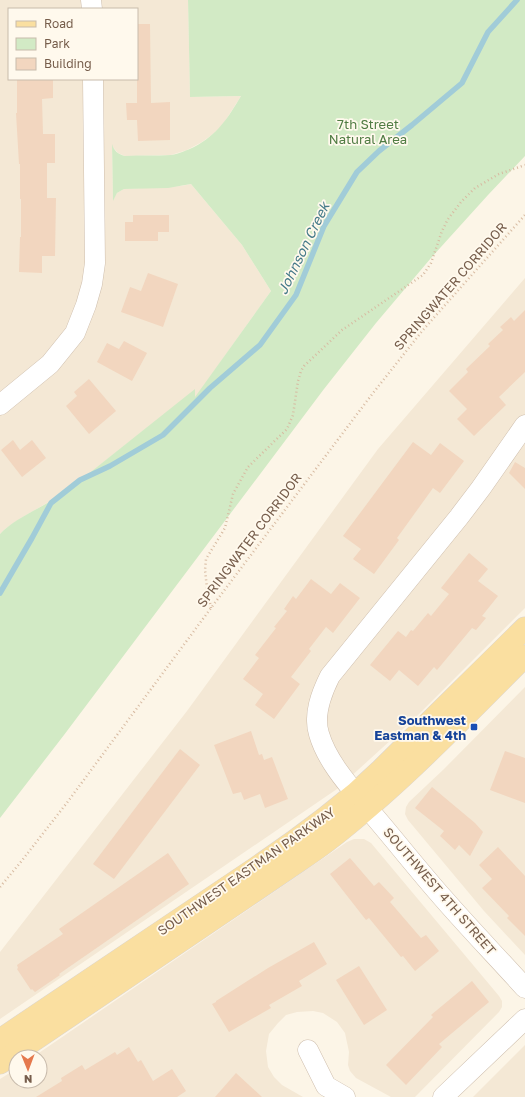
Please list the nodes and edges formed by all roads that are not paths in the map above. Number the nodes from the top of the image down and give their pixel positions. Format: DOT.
graph roads {
  1 [pos="93,80"];
  2 [pos="0,405"];
  3 [pos="525,425"];
  4 [pos="525,628"];
  5 [pos="525,656"];
  6 [pos="362,800"];
  7 [pos="525,988"];
  8 [pos="525,1019"];
  9 [pos="0,1040"];
  10 [pos="308,1050"];
  11 [pos="0,1063"];
  12 [pos="345,1097"];
  13 [pos="443,1097"];
  1 -- 2 [label="street"];
  3 -- 6 [label="street, SOUTHWEST 4TH STREET"];
  4 -- 6 [label="main road, SOUTHWEST EASTMAN PARKWAY"];
  5 -- 6 [label="main road, SOUTHWEST EASTMAN PARKWAY"];
  6 -- 7 [label="street, SOUTHWEST 4TH STREET"];
  6 -- 9 [label="main road, SOUTHWEST EASTMAN PARKWAY"];
  6 -- 11 [label="main road, SOUTHWEST EASTMAN PARKWAY"];
  8 -- 13 [label="street"];
  10 -- 12 [label="street"];
}
